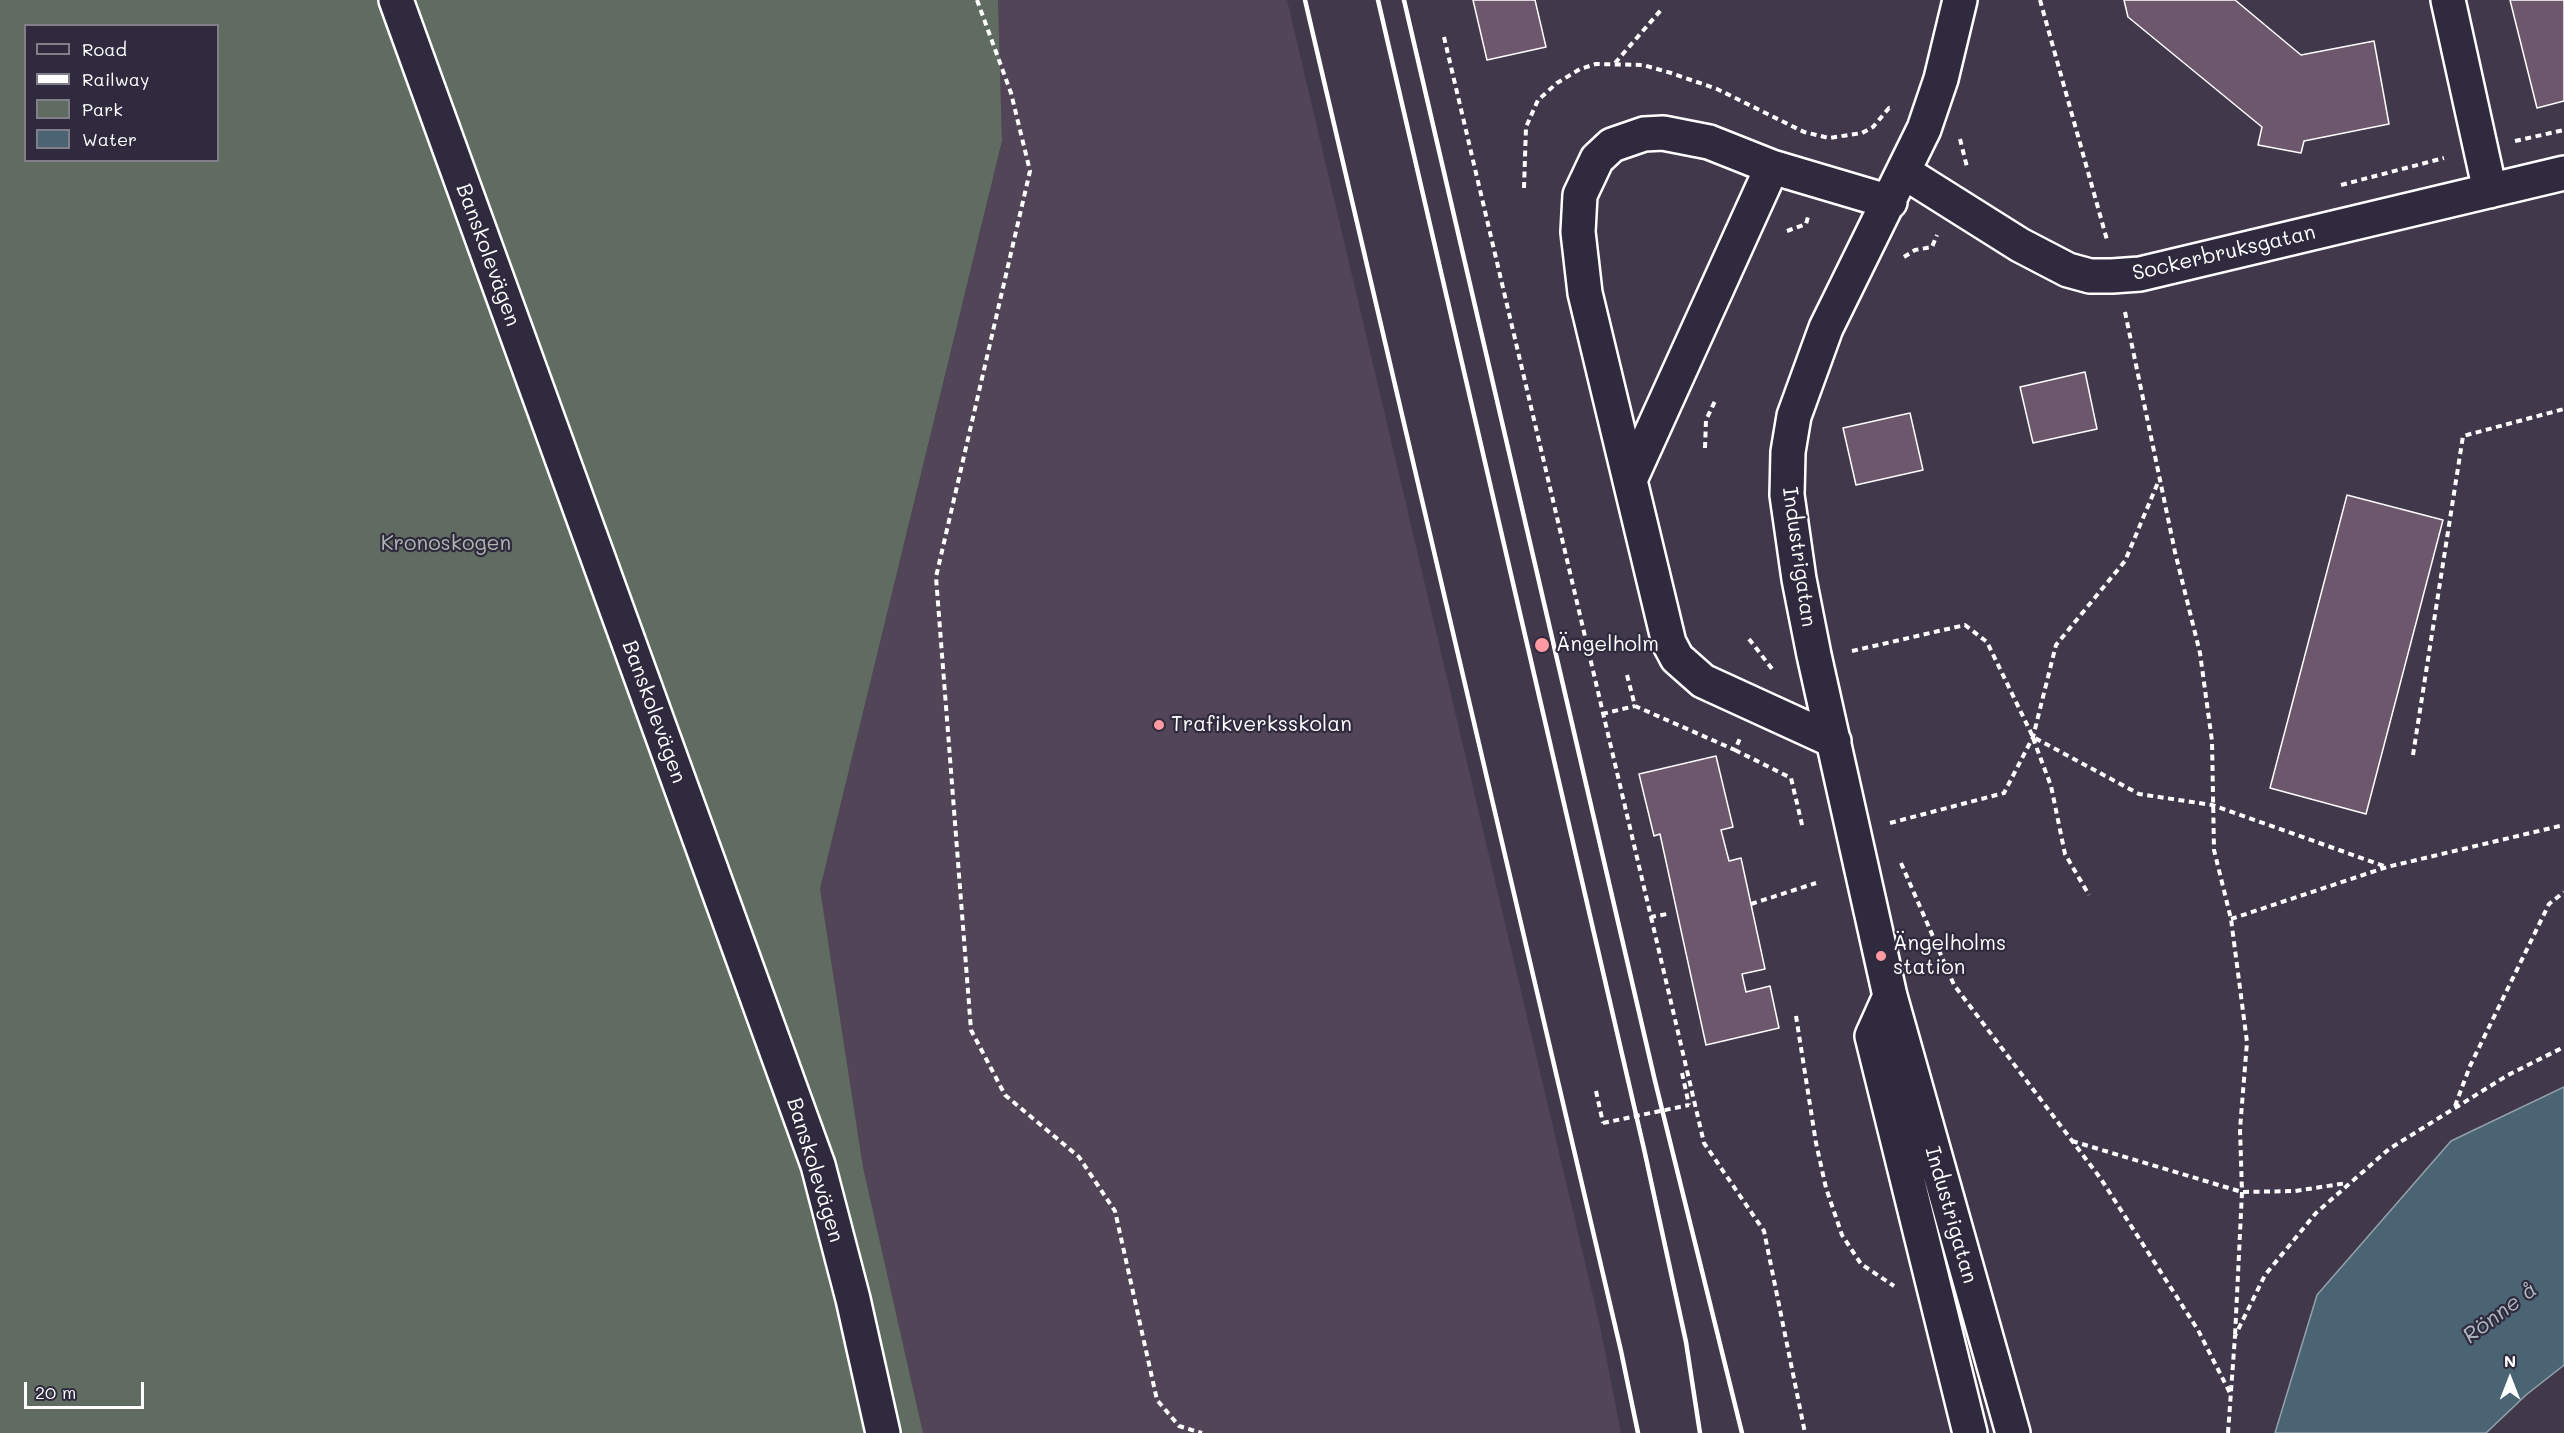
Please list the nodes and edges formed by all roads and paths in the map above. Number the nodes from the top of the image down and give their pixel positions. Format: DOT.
graph roads {
  1 [pos="396,0"];
  2 [pos="977,0"];
  3 [pos="1960,0"];
  4 [pos="2040,0"];
  5 [pos="2448,0"];
  6 [pos="1661,10"];
  7 [pos="1444,37"];
  8 [pos="1614,63"];
  9 [pos="1927,120"];
  10 [pos="2564,130"];
  11 [pos="2481,149"];
  12 [pos="1772,167"];
  13 [pos="1904,172"];
  14 [pos="2564,173"];
  15 [pos="2332,187"];
  16 [pos="1524,188"];
  17 [pos="2490,191"];
  18 [pos="1890,201"];
  19 [pos="1952,202"];
  20 [pos="2099,240"];
  21 [pos="2107,240"];
  22 [pos="2117,240"];
  23 [pos="1900,261"];
  24 [pos="2117,276"];
  25 [pos="1716,399"];
  26 [pos="2564,409"];
  27 [pos="1705,448"];
  28 [pos="2160,479"];
  29 [pos="1630,480"];
  30 [pos="1749,639"];
  31 [pos="1848,651"];
  32 [pos="1773,670"];
  33 [pos="1635,706"];
  34 [pos="1602,714"];
  35 [pos="2033,738"];
  36 [pos="1834,741"];
  37 [pos="1735,750"];
  38 [pos="2413,755"];
  39 [pos="2212,805"];
  40 [pos="1885,824"];
  41 [pos="2564,825"];
  42 [pos="1803,829"];
  43 [pos="1899,856"];
  44 [pos="2387,867"];
  45 [pos="1816,883"];
  46 [pos="2564,892"];
  47 [pos="2089,895"];
  48 [pos="1751,904"];
  49 [pos="1667,914"];
  50 [pos="1651,917"];
  51 [pos="2231,919"];
  52 [pos="1890,996"];
  53 [pos="1796,1017"];
  54 [pos="2564,1047"];
  55 [pos="1682,1073"];
  56 [pos="1596,1090"];
  57 [pos="2454,1107"];
  58 [pos="2071,1141"];
  59 [pos="2348,1183"];
  60 [pos="2242,1192"];
  61 [pos="1900,1292"];
  62 [pos="2235,1336"];
  63 [pos="2230,1393"];
  64 [pos="883,1433"];
  65 [pos="1202,1433"];
  66 [pos="1805,1433"];
  67 [pos="1970,1433"];
  68 [pos="2013,1433"];
  69 [pos="2229,1433"];
  1 -- 64 [label="street, Banskolevägen"];
  2 -- 65 [label="path"];
  3 -- 9 [label="street, Industrigatan"];
  4 -- 21 [label="path"];
  5 -- 11 [label="street"];
  6 -- 8 [label="path"];
  7 -- 34 [label="path"];
  8 -- 9 [label="path"];
  8 -- 16 [label="path"];
  9 -- 13 [label="street, Industrigatan"];
  9 -- 19 [label="path"];
  10 -- 11 [label="path"];
  11 -- 15 [label="path"];
  11 -- 17 [label="street"];
  12 -- 18 [label="street"];
  12 -- 29 [label="street"];
  12 -- 29 [label="street"];
  13 -- 18 [label="street, Industrigatan"];
  13 -- 19 [label="street, Sockerbruksgatan"];
  14 -- 17 [label="street, Sockerbruksgatan"];
  17 -- 24 [label="street, Sockerbruksgatan"];
  18 -- 36 [label="street, Industrigatan"];
  19 -- 23 [label="path"];
  19 -- 24 [label="street, Sockerbruksgatan"];
  20 -- 21 [label="path"];
  21 -- 22 [label="path"];
  21 -- 24 [label="path"];
  24 -- 28 [label="path"];
  25 -- 27 [label="path"];
  26 -- 38 [label="path"];
  28 -- 35 [label="path"];
  28 -- 39 [label="path"];
  29 -- 36 [label="street"];
  30 -- 32 [label="path"];
  31 -- 35 [label="path"];
  33 -- 34 [label="path"];
  34 -- 50 [label="path"];
  35 -- 39 [label="path"];
  35 -- 40 [label="path"];
  35 -- 47 [label="path"];
  36 -- 52 [label="street, Industrigatan"];
  37 -- 42 [label="path"];
  39 -- 44 [label="path"];
  39 -- 51 [label="path"];
  41 -- 44 [label="path"];
  43 -- 58 [label="path"];
  44 -- 51 [label="path"];
  45 -- 48 [label="path"];
  46 -- 57 [label="path"];
  49 -- 50 [label="path"];
  50 -- 66 [label="path"];
  51 -- 60 [label="path"];
  52 -- 67 [label="street, Industrigatan"];
  52 -- 68 [label="street, Industrigatan"];
  53 -- 61 [label="path"];
  54 -- 57 [label="path"];
  55 -- 56 [label="path, bridge"];
  57 -- 59 [label="path"];
  58 -- 60 [label="path"];
  58 -- 63 [label="path"];
  59 -- 60 [label="path"];
  59 -- 62 [label="path"];
  60 -- 62 [label="path"];
  62 -- 63 [label="path"];
  63 -- 69 [label="path"];
}
